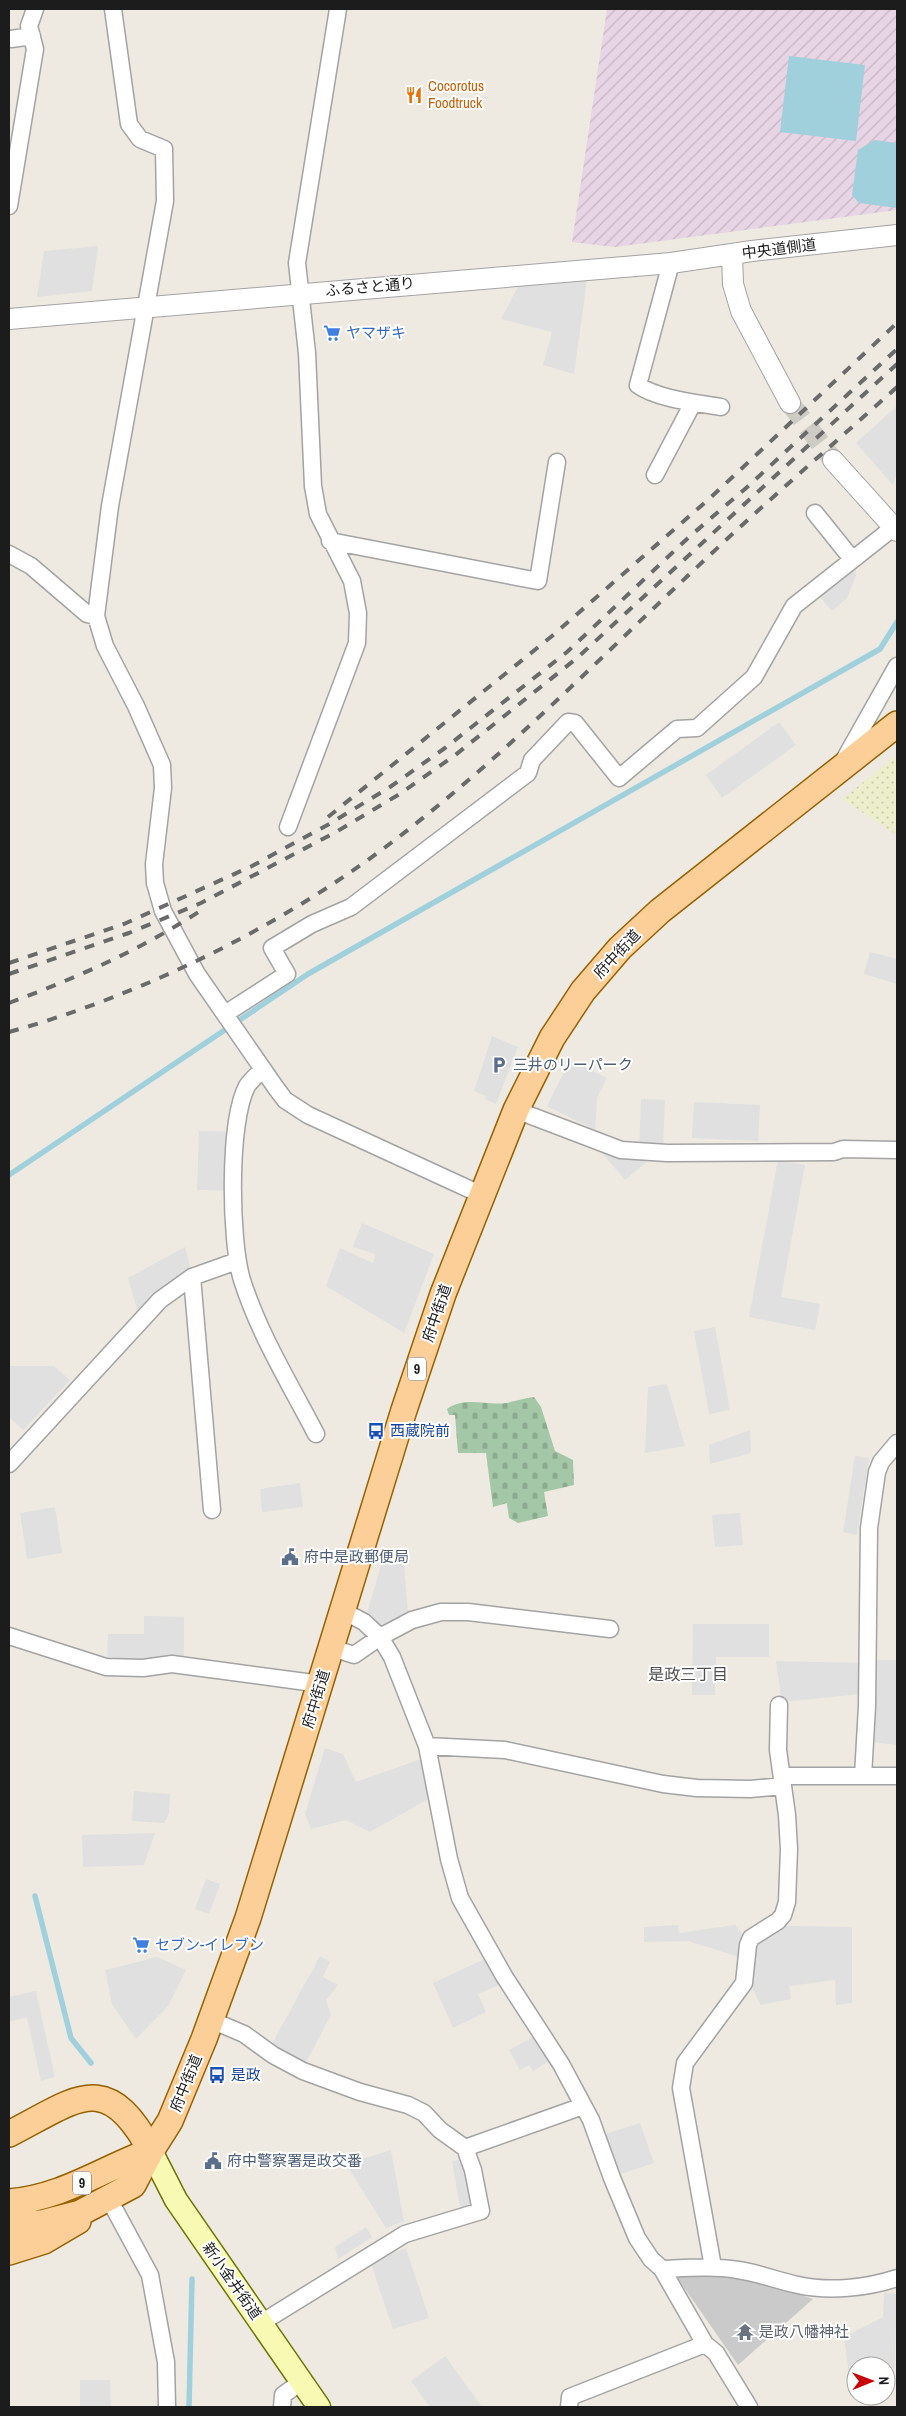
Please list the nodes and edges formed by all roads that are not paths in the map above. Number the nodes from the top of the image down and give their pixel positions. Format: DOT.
graph roads {
  1 [pos="35,9"];
  2 [pos="113,9"];
  3 [pos="338,9"];
  4 [pos="32,36"];
  5 [pos="11,39"];
  6 [pos="9,206"];
  7 [pos="897,235"];
  8 [pos="732,255"];
  9 [pos="671,263"];
  10 [pos="299,293"];
  11 [pos="145,307"];
  12 [pos="9,319"];
  13 [pos="693,403"];
  14 [pos="790,403"];
  15 [pos="722,407"];
  16 [pos="834,460"];
  17 [pos="558,462"];
  18 [pos="655,475"];
  19 [pos="814,513"];
  20 [pos="896,529"];
  21 [pos="330,540"];
  22 [pos="9,554"];
  23 [pos="852,559"];
  24 [pos="96,616"];
  25 [pos="897,666"];
  26 [pos="897,724"];
  27 [pos="837,773"];
  28 [pos="288,828"];
  29 [pos="229,1020"];
  30 [pos="263,1069"];
  31 [pos="516,1110"];
  32 [pos="897,1150"];
  33 [pos="482,1195"];
  34 [pos="237,1261"];
  35 [pos="192,1277"];
  36 [pos="316,1434"];
  37 [pos="897,1443"];
  38 [pos="9,1464"];
  39 [pos="212,1510"];
  40 [pos="343,1610"];
  41 [pos="610,1629"];
  42 [pos="9,1636"];
  43 [pos="380,1637"];
  44 [pos="332,1648"];
  45 [pos="320,1684"];
  46 [pos="779,1705"];
  47 [pos="427,1746"];
  48 [pos="863,1776"];
  49 [pos="897,1776"];
  50 [pos="783,1781"];
  51 [pos="211,2020"];
  52 [pos="583,2106"];
  53 [pos="9,2134"];
  54 [pos="465,2148"];
  55 [pos="151,2151"];
  56 [pos="9,2202"];
  57 [pos="103,2202"];
  58 [pos="9,2226"];
  59 [pos="9,2252"];
  60 [pos="713,2267"];
  61 [pos="662,2269"];
  62 [pos="897,2278"];
  63 [pos="261,2323"];
  64 [pos="705,2344"];
  65 [pos="301,2382"];
  66 [pos="166,2407"];
  67 [pos="282,2407"];
  68 [pos="319,2407"];
  69 [pos="569,2407"];
  70 [pos="749,2407"];
  1 -- 4 [label="street"];
  2 -- 11 [label="street"];
  3 -- 10 [label="street"];
  4 -- 5 [label="street"];
  4 -- 6 [label="street"];
  7 -- 8 [label="street, 中央道側道"];
  8 -- 9 [label="street, ふるさと通り"];
  8 -- 14 [label="street, 中央道側道"];
  9 -- 10 [label="street, ふるさと通り"];
  9 -- 13 [label="street"];
  10 -- 11 [label="street, ふるさと通り"];
  10 -- 21 [label="street"];
  11 -- 12 [label="street, ふるさと通り"];
  11 -- 24 [label="street"];
  13 -- 15 [label="street"];
  13 -- 18 [label="street"];
  16 -- 20 [label="street"];
  17 -- 21 [label="street"];
  19 -- 23 [label="street"];
  20 -- 23 [label="street"];
  21 -- 28 [label="street"];
  22 -- 24 [label="street"];
  23 -- 29 [label="street"];
  24 -- 29 [label="street"];
  25 -- 27 [label="street"];
  26 -- 27 [label="main road, 府中街道 / 9"];
  27 -- 31 [label="main road, 府中街道 / 9"];
  29 -- 30 [label="street"];
  30 -- 33 [label="street"];
  30 -- 34 [label="street"];
  31 -- 32 [label="street"];
  31 -- 33 [label="main road, 府中街道 / 9"];
  33 -- 40 [label="main road, 府中街道 / 9"];
  34 -- 35 [label="street"];
  34 -- 36 [label="street"];
  35 -- 38 [label="street"];
  35 -- 39 [label="street"];
  37 -- 48 [label="street"];
  40 -- 43 [label="street"];
  40 -- 44 [label="main road, 府中街道 / 9"];
  41 -- 43 [label="street"];
  42 -- 45 [label="street"];
  43 -- 44 [label="street"];
  43 -- 47 [label="street"];
  44 -- 45 [label="main road, 府中街道 / 9"];
  45 -- 51 [label="main road, 府中街道 / 9"];
  46 -- 50 [label="street"];
  47 -- 50 [label="street"];
  47 -- 52 [label="street"];
  48 -- 49 [label="street"];
  48 -- 50 [label="street"];
  50 -- 60 [label="street"];
  51 -- 54 [label="street"];
  51 -- 55 [label="main road, 府中街道 / 9"];
  52 -- 54 [label="street"];
  52 -- 61 [label="street"];
  53 -- 55 [label="main road"];
  54 -- 63 [label="street"];
  55 -- 56 [label="main road, 9"];
  55 -- 57 [label="main road, 府中街道 / 9"];
  55 -- 63 [label="main road, 新小金井街道"];
  57 -- 58 [label="main road, 府中街道 / 9"];
  57 -- 59 [label="main road"];
  57 -- 66 [label="street"];
  60 -- 61 [label="street"];
  60 -- 62 [label="street"];
  61 -- 64 [label="street"];
  63 -- 65 [label="main road, 新小金井街道"];
  64 -- 69 [label="street"];
  64 -- 70 [label="street"];
  65 -- 67 [label="street"];
  65 -- 68 [label="main road, 新小金井街道"];
}
